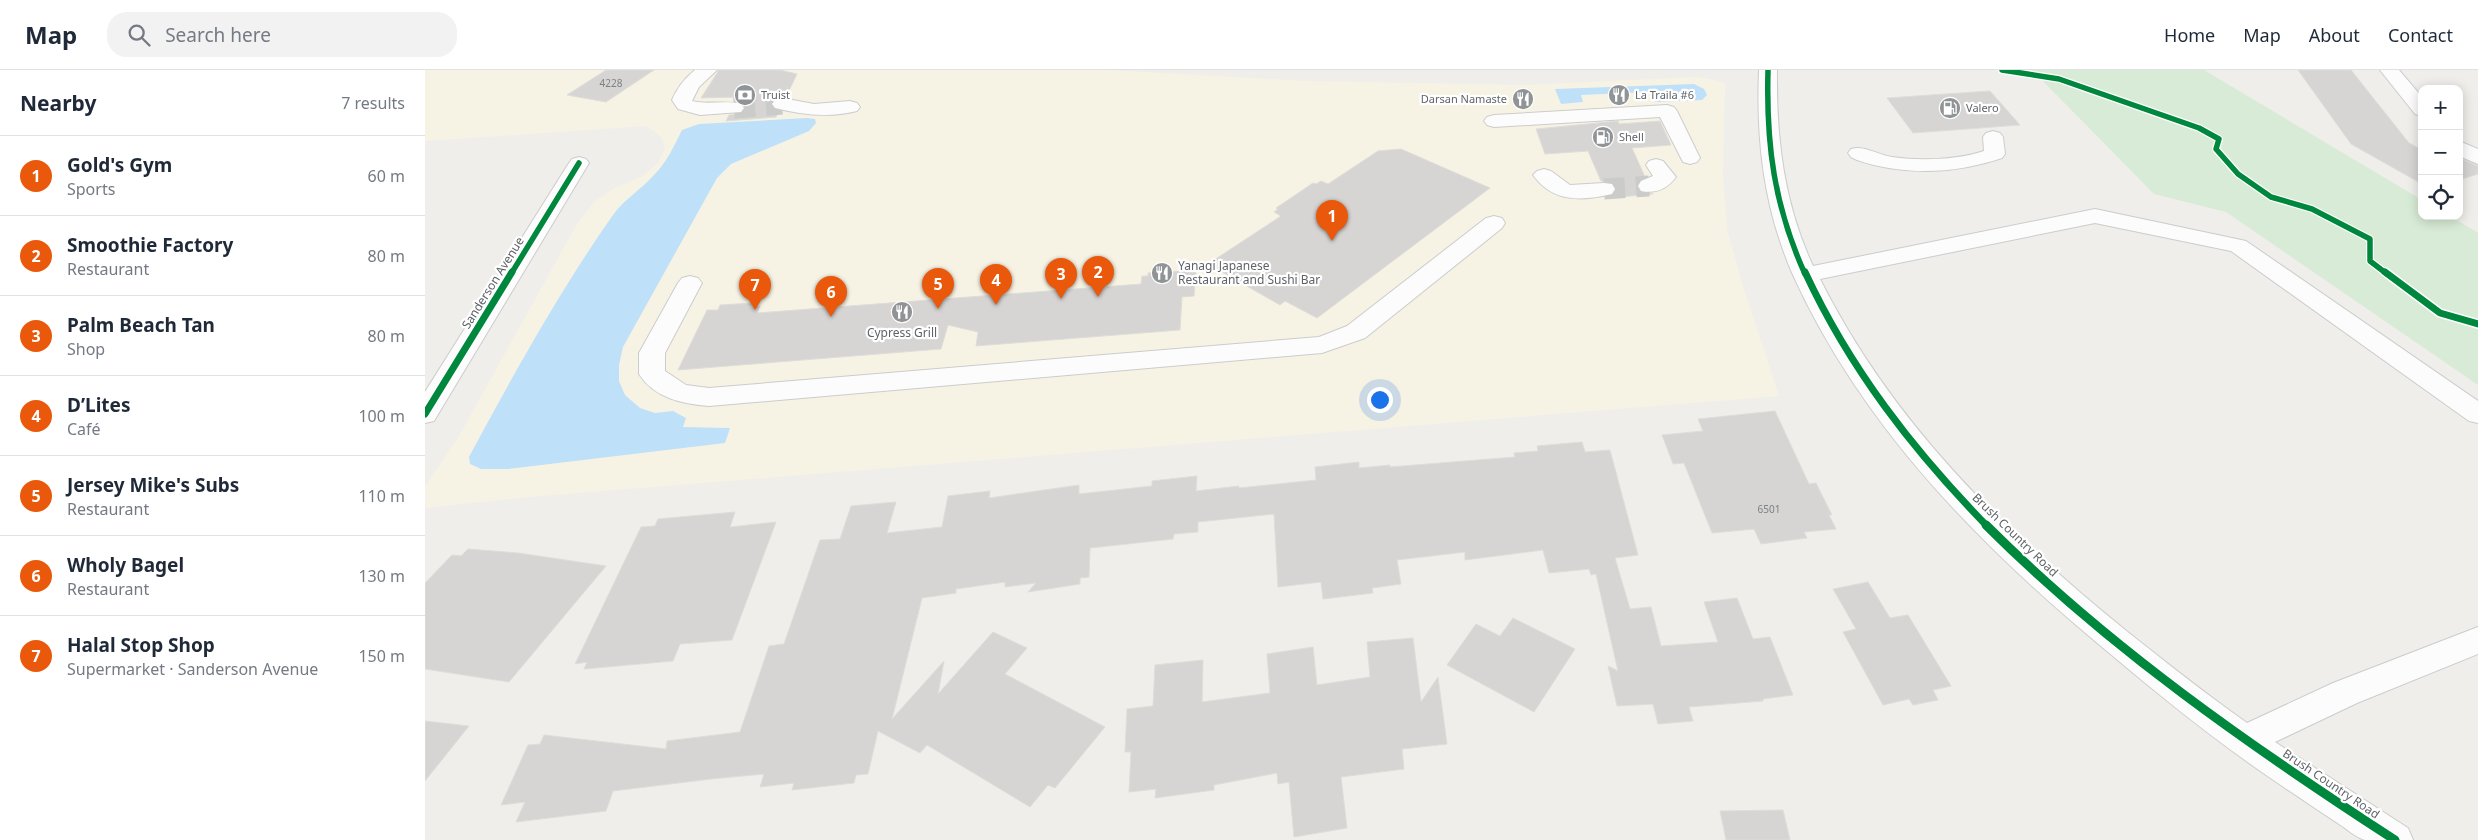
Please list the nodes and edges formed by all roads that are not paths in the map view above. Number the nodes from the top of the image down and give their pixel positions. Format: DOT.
graph roads {
  1 [pos="708,70"];
  2 [pos="1768,70"];
  3 [pos="2389,70"];
  4 [pos="782,104"];
  5 [pos="2418,105"];
  6 [pos="734,108"];
  7 [pos="850,108"];
  8 [pos="1494,121"];
  9 [pos="1993,138"];
  10 [pos="2463,149"];
  11 [pos="1858,153"];
  12 [pos="1689,158"];
  13 [pos="2478,158"];
  14 [pos="579,163"];
  15 [pos="1656,165"];
  16 [pos="1544,175"];
  17 [pos="1649,186"];
  18 [pos="1603,189"];
  19 [pos="1494,223"];
  20 [pos="1805,275"];
  21 [pos="690,283"];
  22 [pos="425,414"];
  23 [pos="2478,414"];
  24 [pos="2478,640"];
  25 [pos="2245,740"];
  26 [pos="2395,840"];
  1 -- 6 [label="street"];
  2 -- 20 [label="street, Brush Country Road"];
  3 -- 5 [label="street"];
  4 -- 7 [label="street"];
  8 -- 12 [label="street"];
  9 -- 11 [label="street"];
  10 -- 13 [label="street"];
  14 -- 22 [label="street, Sanderson Avenue"];
  15 -- 17 [label="street"];
  16 -- 18 [label="street"];
  19 -- 21 [label="street"];
  20 -- 23 [label="street"];
  20 -- 25 [label="street, Brush Country Road"];
  24 -- 25 [label="street"];
  25 -- 26 [label="street, Brush Country Road"];
}
